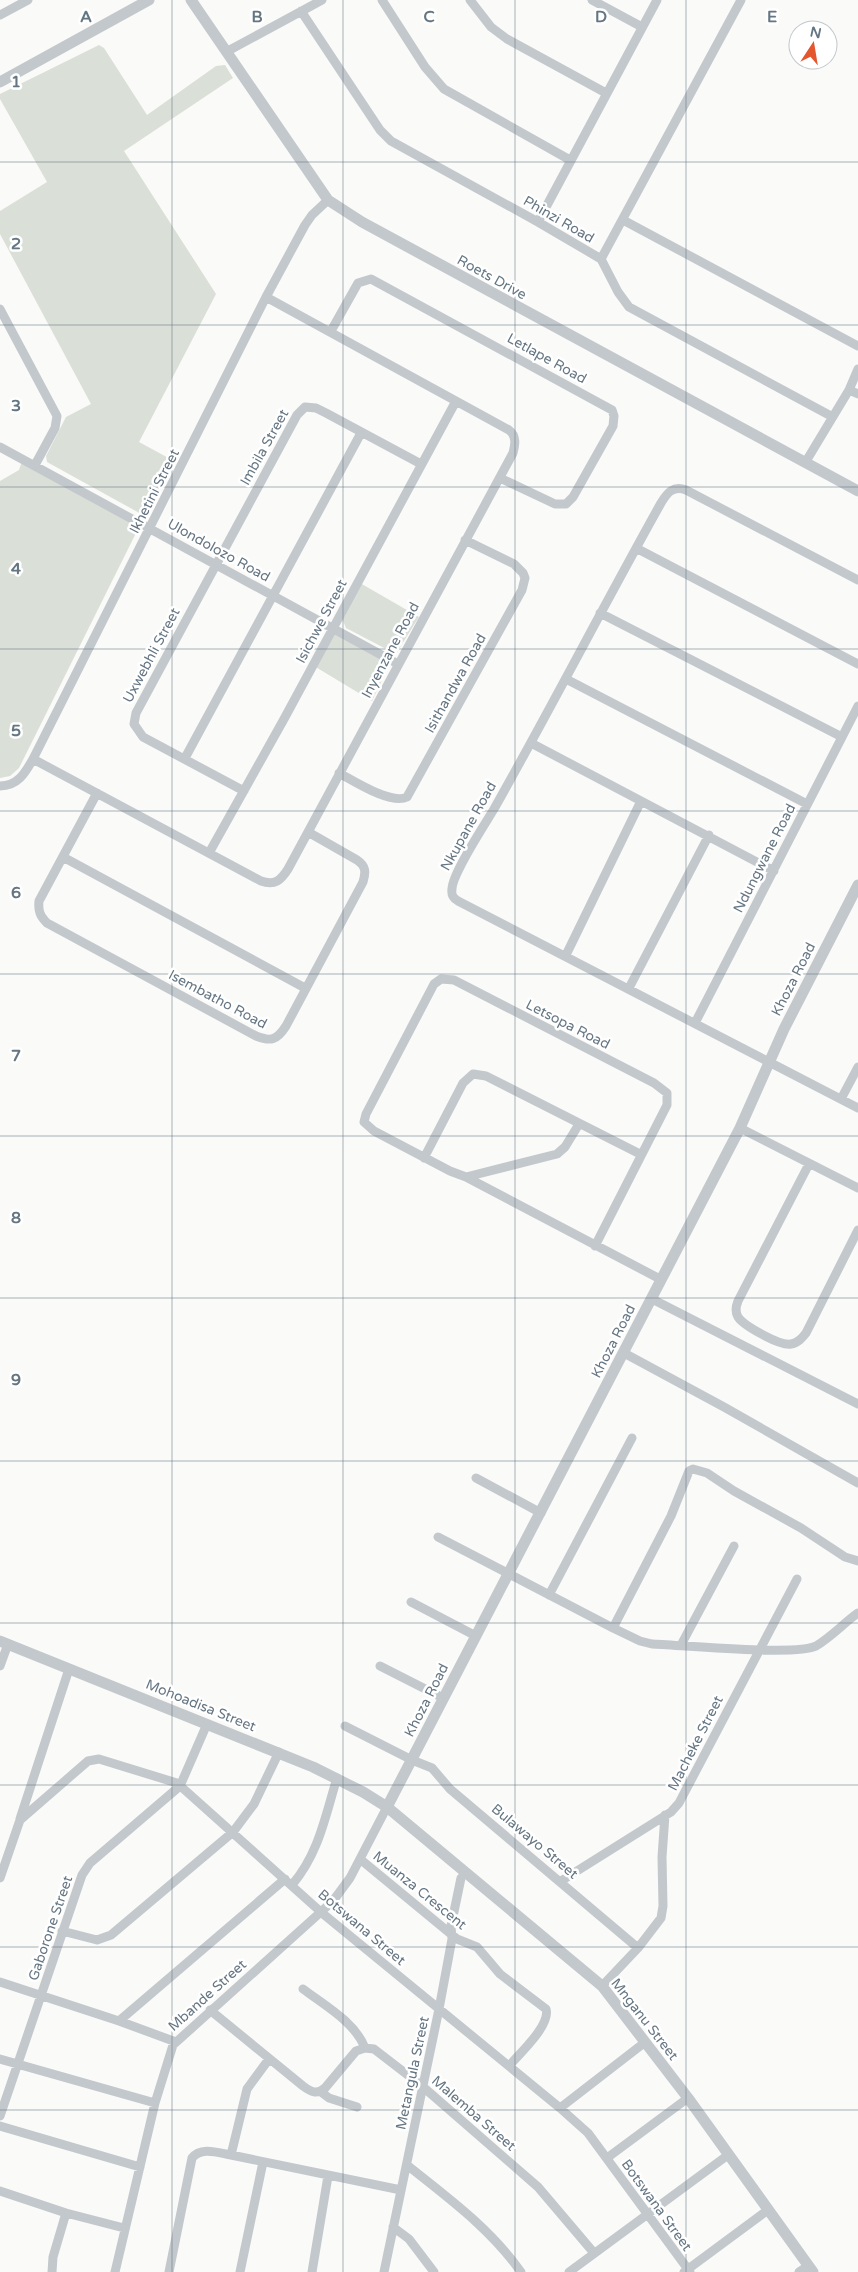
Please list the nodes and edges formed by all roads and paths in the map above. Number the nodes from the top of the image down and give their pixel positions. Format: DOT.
graph roads {
  1 [pos="28,0"];
  2 [pos="148,0"];
  3 [pos="191,0"];
  4 [pos="322,0"];
  5 [pos="382,0"];
  6 [pos="470,0"];
  7 [pos="592,0"];
  8 [pos="657,0"];
  9 [pos="741,0"];
  10 [pos="301,11"];
  11 [pos="0,15"];
  12 [pos="642,26"];
  13 [pos="226,52"];
  14 [pos="0,82"];
  15 [pos="606,93"];
  16 [pos="570,160"];
  17 [pos="328,200"];
  18 [pos="623,220"];
  19 [pos="538,222"];
  20 [pos="600,259"];
  21 [pos="266,297"];
  22 [pos="0,309"];
  23 [pos="331,332"];
  24 [pos="858,346"];
  25 [pos="858,369"];
  26 [pos="849,390"];
  27 [pos="858,394"];
  28 [pos="456,401"];
  29 [pos="832,416"];
  30 [pos="361,433"];
  31 [pos="0,447"];
  32 [pos="805,463"];
  33 [pos="421,464"];
  34 [pos="35,466"];
  35 [pos="500,478"];
  36 [pos="858,491"];
  37 [pos="150,528"];
  38 [pos="466,540"];
  39 [pos="636,548"];
  40 [pos="215,564"];
  41 [pos="858,580"];
  42 [pos="272,596"];
  43 [pos="600,613"];
  44 [pos="332,628"];
  45 [pos="398,664"];
  46 [pos="858,664"];
  47 [pos="566,679"];
  48 [pos="858,706"];
  49 [pos="842,737"];
  50 [pos="530,743"];
  51 [pos="185,758"];
  52 [pos="32,759"];
  53 [pos="339,774"];
  54 [pos="0,786"];
  55 [pos="244,790"];
  56 [pos="97,793"];
  57 [pos="641,801"];
  58 [pos="807,804"];
  59 [pos="308,832"];
  60 [pos="709,835"];
  61 [pos="209,853"];
  62 [pos="63,857"];
  63 [pos="774,871"];
  64 [pos="858,885"];
  65 [pos="566,955"];
  66 [pos="305,988"];
  67 [pos="629,988"];
  68 [pos="695,1023"];
  69 [pos="770,1064"];
  70 [pos="858,1067"];
  71 [pos="841,1100"];
  72 [pos="858,1108"];
  73 [pos="579,1124"];
  74 [pos="740,1128"];
  75 [pos="640,1154"];
  76 [pos="424,1158"];
  77 [pos="809,1164"];
  78 [pos="466,1177"];
  79 [pos="858,1188"];
  80 [pos="858,1230"];
  81 [pos="595,1246"];
  82 [pos="660,1279"];
  83 [pos="652,1299"];
  84 [pos="624,1353"];
  85 [pos="858,1404"];
  86 [pos="632,1438"];
  87 [pos="476,1478"];
  88 [pos="858,1483"];
  89 [pos="541,1513"];
  90 [pos="438,1537"];
  91 [pos="734,1546"];
  92 [pos="858,1561"];
  93 [pos="509,1573"];
  94 [pos="797,1579"];
  95 [pos="549,1595"];
  96 [pos="411,1602"];
  97 [pos="858,1613"];
  98 [pos="613,1628"];
  99 [pos="476,1636"];
  100 [pos="4,1642"];
  101 [pos="681,1645"];
  102 [pos="759,1649"];
  103 [pos="0,1666"];
  104 [pos="380,1666"];
  105 [pos="70,1669"];
  106 [pos="443,1698"];
  107 [pos="207,1724"];
  108 [pos="345,1726"];
  109 [pos="279,1752"];
  110 [pos="412,1760"];
  111 [pos="337,1778"];
  112 [pos="180,1786"];
  113 [pos="387,1808"];
  114 [pos="665,1815"];
  115 [pos="20,1820"];
  116 [pos="233,1832"];
  117 [pos="360,1859"];
  118 [pos="0,1878"];
  119 [pos="460,1878"];
  120 [pos="561,1881"];
  121 [pos="289,1882"];
  122 [pos="322,1913"];
  123 [pos="62,1931"];
  124 [pos="452,1934"];
  125 [pos="638,1948"];
  126 [pos="0,1982"];
  127 [pos="602,1986"];
  128 [pos="303,1989"];
  129 [pos="41,1995"];
  130 [pos="439,2009"];
  131 [pos="210,2010"];
  132 [pos="119,2021"];
  133 [pos="176,2042"];
  134 [pos="644,2043"];
  135 [pos="365,2048"];
  136 [pos="0,2059"];
  137 [pos="269,2059"];
  138 [pos="17,2065"];
  139 [pos="509,2066"];
  140 [pos="422,2086"];
  141 [pos="321,2092"];
  142 [pos="688,2098"];
  143 [pos="155,2103"];
  144 [pos="357,2107"];
  145 [pos="560,2108"];
  146 [pos="0,2116"];
  147 [pos="0,2126"];
  148 [pos="232,2155"];
  149 [pos="728,2155"];
  150 [pos="607,2158"];
  151 [pos="263,2162"];
  152 [pos="406,2165"];
  153 [pos="140,2167"];
  154 [pos="328,2176"];
  155 [pos="401,2190"];
  156 [pos="0,2191"];
  157 [pos="768,2210"];
  158 [pos="66,2213"];
  159 [pos="646,2214"];
  160 [pos="393,2227"];
  161 [pos="124,2228"];
  162 [pos="594,2253"];
  163 [pos="806,2270"];
  164 [pos="687,2271"];
  165 [pos="52,2272"];
  166 [pos="114,2272"];
  167 [pos="169,2272"];
  168 [pos="240,2272"];
  169 [pos="312,2272"];
  170 [pos="384,2272"];
  171 [pos="434,2272"];
  172 [pos="521,2272"];
  173 [pos="568,2272"];
  1 -- 11 [label="street"];
  2 -- 14 [label="street"];
  3 -- 13 [label="street, Roets Drive"];
  4 -- 10 [label="street"];
  5 -- 16 [label="street"];
  6 -- 15 [label="street"];
  7 -- 12 [label="street"];
  8 -- 12 [label="street"];
  9 -- 18 [label="street"];
  10 -- 13 [label="street"];
  10 -- 19 [label="street, Phinzi Road"];
  12 -- 15 [label="street"];
  13 -- 17 [label="street, Roets Drive"];
  15 -- 16 [label="street"];
  16 -- 19 [label="street"];
  17 -- 21 [label="street, Ikhetini Street"];
  17 -- 32 [label="street, Roets Drive"];
  18 -- 20 [label="street"];
  18 -- 24 [label="street"];
  19 -- 20 [label="street, Phinzi Road"];
  20 -- 29 [label="street, Phinzi Road"];
  21 -- 23 [label="street, Inyenzane Road"];
  21 -- 37 [label="street, Ikhetini Street"];
  22 -- 34 [label="street"];
  23 -- 28 [label="street, Inyenzane Road"];
  23 -- 35 [label="street, Letlape Road"];
  25 -- 26 [label="street"];
  26 -- 27 [label="street"];
  26 -- 29 [label="street"];
  28 -- 33 [label="street, Isichwe Street"];
  28 -- 35 [label="street, Inyenzane Road"];
  29 -- 32 [label="street"];
  30 -- 33 [label="street, Imbila Street"];
  30 -- 40 [label="street, Imbila Street"];
  30 -- 42 [label="street"];
  31 -- 34 [label="street, Ulondolozo Road"];
  32 -- 36 [label="street, Roets Drive"];
  33 -- 44 [label="street, Isichwe Street"];
  34 -- 37 [label="street, Ulondolozo Road"];
  35 -- 38 [label="street, Inyenzane Road"];
  37 -- 40 [label="street, Ulondolozo Road"];
  37 -- 52 [label="street, Ikhetini Street"];
  38 -- 45 [label="street, Inyenzane Road"];
  38 -- 53 [label="street, Isithandwa Road"];
  39 -- 41 [label="street, Nkupane Road"];
  39 -- 43 [label="street, Nkupane Road"];
  39 -- 46 [label="street"];
  40 -- 42 [label="street, Ulondolozo Road"];
  40 -- 51 [label="street, Uxwebhli Street"];
  42 -- 44 [label="street, Ulondolozo Road"];
  42 -- 51 [label="street"];
  43 -- 47 [label="street, Nkupane Road"];
  43 -- 49 [label="street"];
  44 -- 45 [label="street, Ulondolozo Road"];
  44 -- 55 [label="street, Isichwe Street"];
  45 -- 53 [label="street, Inyenzane Road"];
  47 -- 50 [label="street, Nkupane Road"];
  47 -- 58 [label="street"];
  48 -- 49 [label="street, Ndungwane Road"];
  49 -- 58 [label="street, Ndungwane Road"];
  50 -- 57 [label="street"];
  50 -- 65 [label="street, Nkupane Road"];
  51 -- 55 [label="street, Uxwebhli Street"];
  52 -- 54 [label="street, Ikhetini Street"];
  52 -- 56 [label="street, Inyenzane Road"];
  53 -- 59 [label="street, Inyenzane Road"];
  55 -- 61 [label="street, Isichwe Street"];
  56 -- 61 [label="street, Inyenzane Road"];
  56 -- 62 [label="street, Isembatho Road"];
  57 -- 60 [label="street"];
  57 -- 65 [label="street"];
  58 -- 63 [label="street, Ndungwane Road"];
  59 -- 61 [label="street, Inyenzane Road"];
  59 -- 66 [label="street, Isembatho Road"];
  60 -- 63 [label="street"];
  60 -- 67 [label="street"];
  62 -- 66 [label="street"];
  62 -- 66 [label="street, Isembatho Road"];
  63 -- 68 [label="street, Ndungwane Road"];
  64 -- 69 [label="street, Khoza Road"];
  65 -- 67 [label="street, Nkupane Road"];
  67 -- 68 [label="street, Nkupane Road"];
  68 -- 69 [label="street, Nkupane Road"];
  69 -- 71 [label="street, Nkupane Road"];
  69 -- 74 [label="street, Khoza Road"];
  70 -- 71 [label="street"];
  71 -- 72 [label="street, Nkupane Road"];
  73 -- 75 [label="street"];
  73 -- 76 [label="street"];
  73 -- 78 [label="street"];
  74 -- 77 [label="street"];
  74 -- 82 [label="street, Khoza Road"];
  75 -- 76 [label="street, Letsopa Road"];
  75 -- 81 [label="street, Letsopa Road"];
  76 -- 78 [label="street"];
  77 -- 79 [label="street"];
  77 -- 80 [label="street"];
  78 -- 81 [label="street"];
  81 -- 82 [label="street"];
  82 -- 83 [label="street, Khoza Road"];
  83 -- 84 [label="street, Khoza Road"];
  83 -- 85 [label="street"];
  84 -- 88 [label="street"];
  84 -- 89 [label="street, Khoza Road"];
  86 -- 95 [label="street"];
  87 -- 89 [label="street"];
  89 -- 93 [label="street, Khoza Road"];
  90 -- 93 [label="street"];
  91 -- 101 [label="street"];
  92 -- 98 [label="street"];
  93 -- 95 [label="street"];
  93 -- 99 [label="street, Khoza Road"];
  94 -- 102 [label="street, Macheke Street"];
  95 -- 98 [label="street"];
  96 -- 99 [label="street"];
  97 -- 102 [label="street"];
  98 -- 101 [label="street"];
  99 -- 106 [label="street, Khoza Road"];
  100 -- 103 [label="street"];
  100 -- 105 [label="street, Mohoadisa Street"];
  101 -- 102 [label="street"];
  102 -- 114 [label="street, Macheke Street"];
  104 -- 106 [label="street"];
  105 -- 107 [label="street, Mohoadisa Street"];
  105 -- 115 [label="street"];
  106 -- 110 [label="street, Khoza Road"];
  107 -- 109 [label="street, Mohoadisa Street"];
  107 -- 112 [label="street"];
  108 -- 110 [label="street, Bulawayo Street"];
  109 -- 111 [label="street, Mohoadisa Street"];
  109 -- 116 [label="street"];
  110 -- 113 [label="street, Khoza Road"];
  110 -- 120 [label="street, Bulawayo Street"];
  111 -- 113 [label="street, Mohoadisa Street"];
  111 -- 121 [label="street"];
  112 -- 115 [label="street, Botswana Street"];
  112 -- 116 [label="street, Botswana Street"];
  112 -- 123 [label="street, Gaborone Street"];
  113 -- 117 [label="street, Mbande Street"];
  113 -- 127 [label="street, Mnganu Street"];
  114 -- 120 [label="street, Macheke Street"];
  114 -- 125 [label="street"];
  115 -- 118 [label="street, Botswana Street"];
  116 -- 121 [label="street, Botswana Street"];
  116 -- 123 [label="street"];
  117 -- 122 [label="street, Mbande Street"];
  117 -- 124 [label="street, Muanza Crescent"];
  119 -- 124 [label="street, Metangula Street"];
  120 -- 125 [label="street, Bulawayo Street"];
  121 -- 122 [label="street, Botswana Street"];
  121 -- 132 [label="street"];
  122 -- 130 [label="street, Botswana Street"];
  122 -- 131 [label="street, Mbande Street"];
  123 -- 129 [label="street, Gaborone Street"];
  124 -- 130 [label="street, Metangula Street"];
  124 -- 139 [label="street, Muanza Crescent"];
  125 -- 127 [label="street"];
  126 -- 129 [label="street"];
  127 -- 134 [label="street, Mnganu Street"];
  128 -- 135 [label="street"];
  129 -- 132 [label="street"];
  129 -- 138 [label="street, Gaborone Street"];
  130 -- 139 [label="street, Botswana Street"];
  130 -- 140 [label="street, Metangula Street"];
  131 -- 133 [label="street, Mbande Street"];
  131 -- 137 [label="street"];
  132 -- 133 [label="street"];
  133 -- 143 [label="street, Mbande Street"];
  134 -- 142 [label="street, Mnganu Street"];
  134 -- 145 [label="street"];
  135 -- 140 [label="street, Malemba Street"];
  135 -- 141 [label="street"];
  136 -- 138 [label="street"];
  137 -- 141 [label="street"];
  137 -- 148 [label="street"];
  138 -- 143 [label="street"];
  138 -- 146 [label="street, Gaborone Street"];
  139 -- 145 [label="street, Botswana Street"];
  140 -- 152 [label="street, Metangula Street"];
  140 -- 162 [label="street, Malemba Street"];
  141 -- 144 [label="street"];
  142 -- 149 [label="street, Mnganu Street"];
  142 -- 150 [label="street"];
  143 -- 153 [label="street, Mbande Street"];
  145 -- 150 [label="street, Botswana Street"];
  147 -- 153 [label="street"];
  148 -- 151 [label="street"];
  148 -- 167 [label="street"];
  149 -- 157 [label="street, Mnganu Street"];
  149 -- 159 [label="street"];
  150 -- 159 [label="street, Botswana Street"];
  151 -- 154 [label="street"];
  151 -- 168 [label="street"];
  152 -- 155 [label="street, Metangula Street"];
  152 -- 172 [label="street"];
  153 -- 161 [label="street, Mbande Street"];
  154 -- 155 [label="street"];
  154 -- 169 [label="street"];
  155 -- 160 [label="street, Metangula Street"];
  156 -- 158 [label="street"];
  157 -- 163 [label="street, Mnganu Street"];
  157 -- 164 [label="street"];
  158 -- 161 [label="street"];
  158 -- 165 [label="street"];
  159 -- 162 [label="street"];
  159 -- 164 [label="street, Botswana Street"];
  160 -- 170 [label="street, Metangula Street"];
  160 -- 171 [label="street"];
  161 -- 166 [label="street, Mbande Street"];
  162 -- 173 [label="street"];
}
